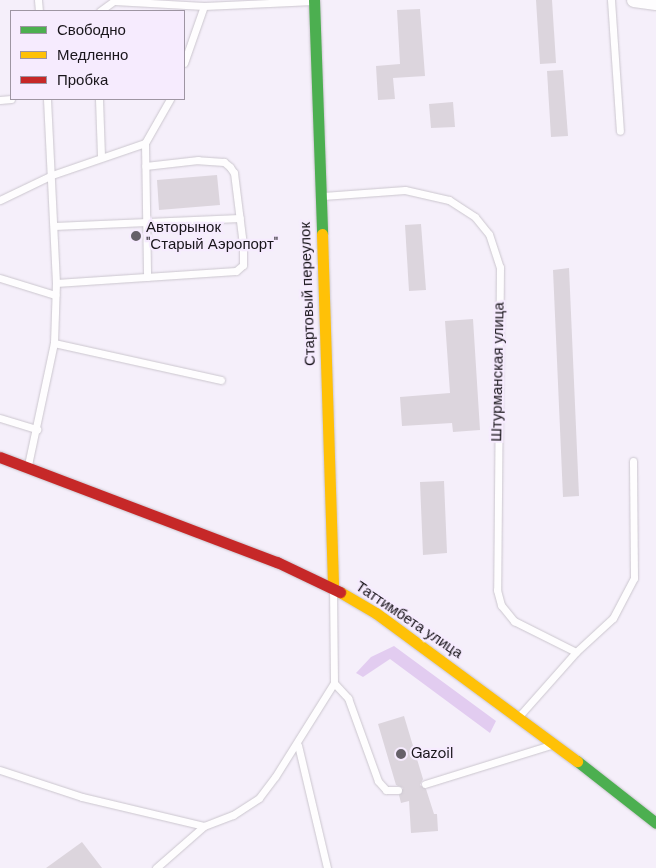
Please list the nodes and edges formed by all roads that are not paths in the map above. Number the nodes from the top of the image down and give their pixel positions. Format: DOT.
graph roads {
  1 [pos="314,0"];
  2 [pos="611,0"];
  3 [pos="634,0"];
  4 [pos="656,3"];
  5 [pos="204,6"];
  6 [pos="101,10"];
  7 [pos="185,60"];
  8 [pos="47,100"];
  9 [pos="99,100"];
  10 [pos="169,100"];
  11 [pos="620,131"];
  12 [pos="145,143"];
  13 [pos="101,156"];
  14 [pos="146,166"];
  15 [pos="52,175"];
  16 [pos="320,196"];
  17 [pos="0,200"];
  18 [pos="240,218"];
  19 [pos="146,222"];
  20 [pos="54,226"];
  21 [pos="147,277"];
  22 [pos="0,278"];
  23 [pos="56,283"];
  24 [pos="55,295"];
  25 [pos="54,343"];
  26 [pos="221,380"];
  27 [pos="0,418"];
  28 [pos="37,429"];
  29 [pos="0,457"];
  30 [pos="633,462"];
  31 [pos="28,465"];
  32 [pos="333,587"];
  33 [pos="576,652"];
  34 [pos="334,683"];
  35 [pos="519,716"];
  36 [pos="555,744"];
  37 [pos="298,745"];
  38 [pos="0,770"];
  39 [pos="425,784"];
  40 [pos="398,790"];
  41 [pos="656,823"];
  42 [pos="204,826"];
  43 [pos="156,868"];
  44 [pos="327,868"];
  1 -- 5 [label="lane"];
  1 -- 16 [label="main road, Стартовый переулок"];
  2 -- 11 [label="lane"];
  3 -- 4 [label="street"];
  5 -- 6 [label="lane"];
  5 -- 7 [label="lane"];
  8 -- 15 [label="lane"];
  9 -- 13 [label="lane"];
  10 -- 12 [label="lane"];
  12 -- 13 [label="lane"];
  12 -- 14 [label="lane"];
  13 -- 15 [label="lane"];
  14 -- 18 [label="lane"];
  14 -- 19 [label="lane"];
  15 -- 17 [label="lane"];
  15 -- 20 [label="lane"];
  16 -- 32 [label="main road, Стартовый переулок"];
  16 -- 33 [label="lane, Штурманская улица"];
  18 -- 19 [label="lane"];
  18 -- 21 [label="lane"];
  19 -- 20 [label="lane"];
  19 -- 21 [label="lane"];
  20 -- 23 [label="lane"];
  21 -- 23 [label="lane"];
  22 -- 24 [label="lane"];
  23 -- 24 [label="lane"];
  24 -- 25 [label="lane"];
  25 -- 26 [label="lane"];
  25 -- 28 [label="lane"];
  27 -- 28 [label="lane"];
  28 -- 31 [label="lane"];
  29 -- 31 [label="main road, Таттимбета улица"];
  30 -- 33 [label="lane"];
  31 -- 32 [label="main road, Таттимбета улица"];
  32 -- 34 [label="lane"];
  32 -- 35 [label="main road, Таттимбета улица"];
  33 -- 35 [label="lane"];
  34 -- 37 [label="lane"];
  34 -- 40 [label="lane"];
  35 -- 36 [label="main road, Таттимбета улица"];
  36 -- 39 [label="lane"];
  36 -- 41 [label="main road, Таттимбета улица"];
  37 -- 42 [label="lane"];
  37 -- 44 [label="lane"];
  38 -- 42 [label="lane"];
  42 -- 43 [label="lane"];
}
